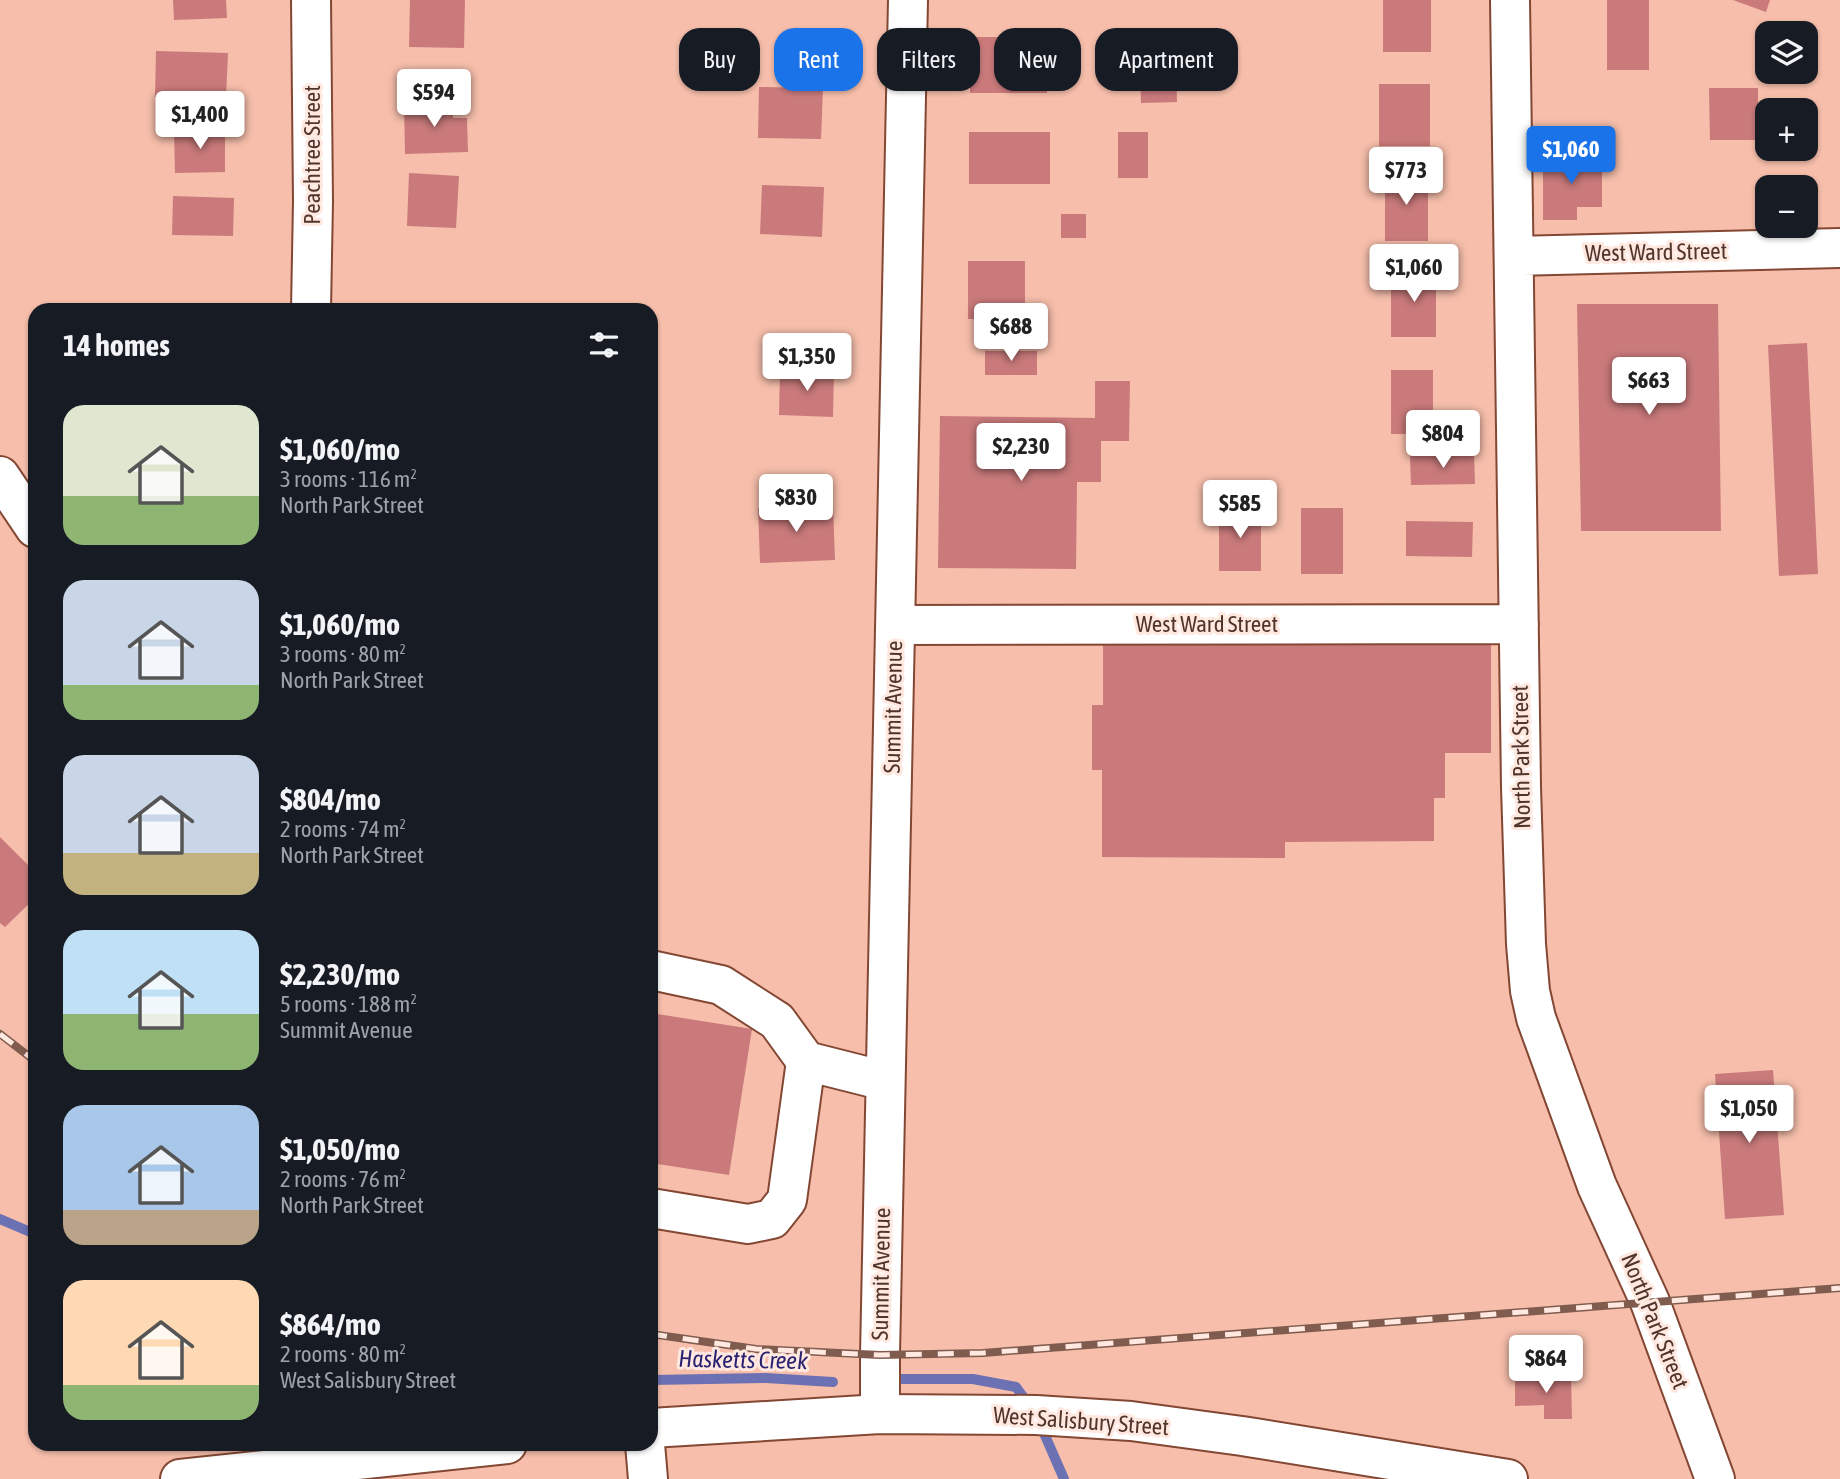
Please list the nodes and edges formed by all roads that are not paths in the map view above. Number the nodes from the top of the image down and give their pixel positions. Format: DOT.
graph roads {
  1 [pos="311,0"];
  2 [pos="908,0"];
  3 [pos="1510,0"];
  4 [pos="1840,248"];
  5 [pos="1514,256"];
  6 [pos="310,303"];
  7 [pos="0,476"];
  8 [pos="28,518"];
  9 [pos="1518,624"];
  10 [pos="895,625"];
  11 [pos="658,972"];
  12 [pos="806,1061"];
  13 [pos="886,1081"];
  14 [pos="658,1209"];
  15 [pos="880,1414"];
  16 [pos="658,1428"];
  17 [pos="381,1451"];
  18 [pos="646,1451"];
  19 [pos="290,1456"];
  20 [pos="180,1479"];
  21 [pos="648,1479"];
  22 [pos="1508,1479"];
  23 [pos="1715,1479"];
  1 -- 6 [label="street, Peachtree Street"];
  2 -- 10 [label="street, Summit Avenue"];
  3 -- 5 [label="street, North Park Street"];
  4 -- 5 [label="street, West Ward Street"];
  5 -- 9 [label="street, North Park Street"];
  7 -- 8 [label="street"];
  9 -- 10 [label="street, West Ward Street"];
  9 -- 23 [label="street, North Park Street"];
  10 -- 13 [label="street, Summit Avenue"];
  11 -- 12 [label="street"];
  12 -- 13 [label="street"];
  12 -- 14 [label="street"];
  13 -- 15 [label="street, Summit Avenue"];
  15 -- 16 [label="street, West Salisbury Street"];
  15 -- 22 [label="street, West Salisbury Street"];
  17 -- 19 [label="street"];
  18 -- 21 [label="street"];
  19 -- 20 [label="street"];
}
